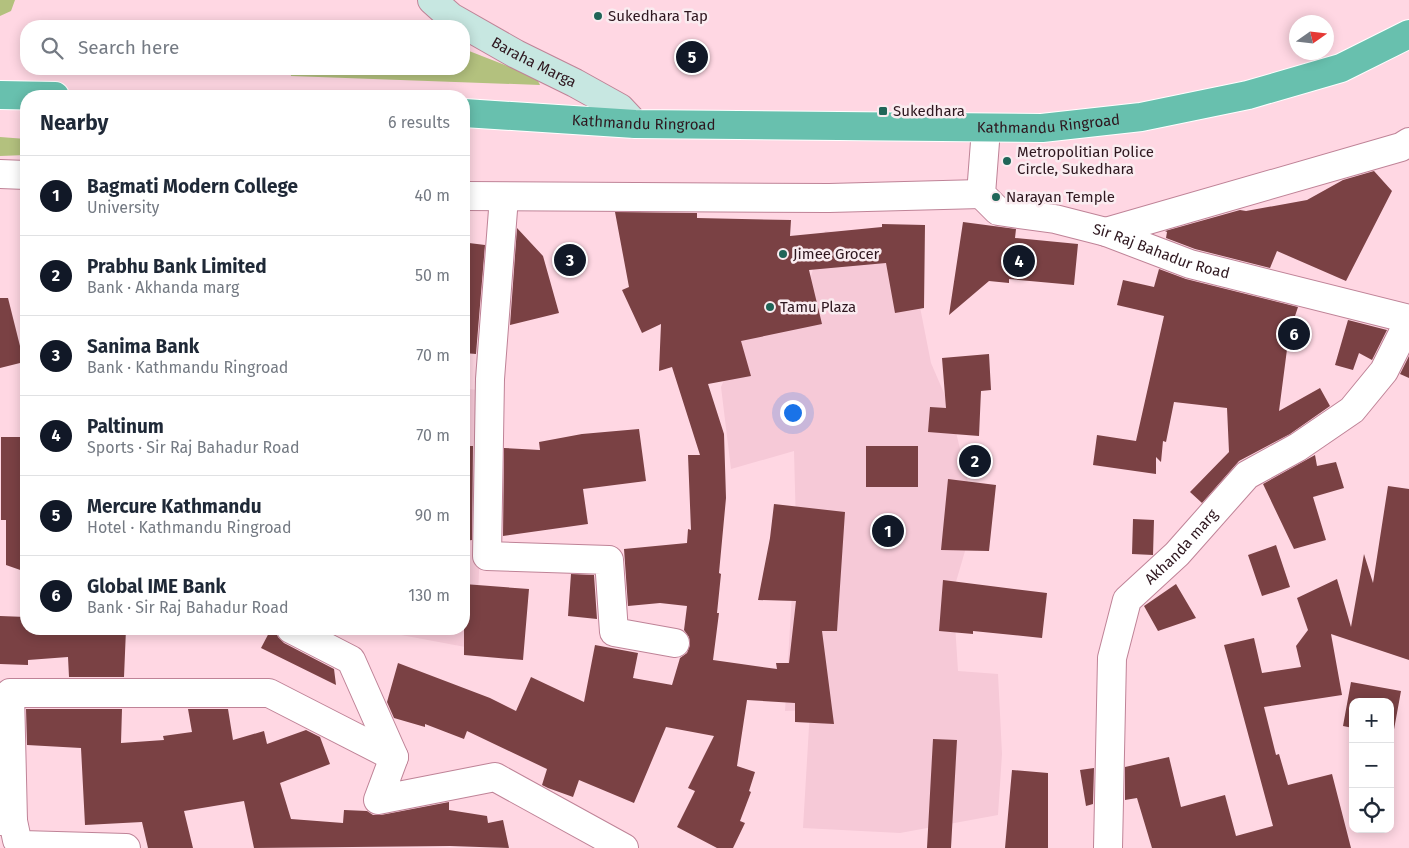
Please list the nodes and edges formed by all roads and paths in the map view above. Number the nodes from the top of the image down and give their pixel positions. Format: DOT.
graph roads {
  1 [pos="432,0"];
  2 [pos="456,20"];
  3 [pos="470,28"];
  4 [pos="1409,34"];
  5 [pos="0,95"];
  6 [pos="20,95"];
  7 [pos="470,114"];
  8 [pos="635,124"];
  9 [pos="986,130"];
  10 [pos="1409,142"];
  11 [pos="0,174"];
  12 [pos="20,176"];
  13 [pos="981,194"];
  14 [pos="470,196"];
  15 [pos="504,197"];
  16 [pos="1106,232"];
  17 [pos="1409,320"];
  18 [pos="303,635"];
  19 [pos="675,643"];
  20 [pos="394,757"];
  21 [pos="7,821"];
  22 [pos="126,848"];
  23 [pos="624,848"];
  24 [pos="1108,848"];
  1 -- 2 [label="main road, Baraha Marga"];
  3 -- 8 [label="main road, Baraha Marga"];
  4 -- 9 [label="highway, Kathmandu Ringroad"];
  5 -- 6 [label="highway"];
  7 -- 8 [label="highway, Kathmandu Ringroad"];
  8 -- 9 [label="highway, Kathmandu Ringroad"];
  9 -- 13 [label="street"];
  10 -- 16 [label="street"];
  11 -- 12 [label="street"];
  13 -- 15 [label="street"];
  13 -- 16 [label="street, Sir Raj Bahadur Road"];
  14 -- 15 [label="street"];
  15 -- 19 [label="street"];
  16 -- 17 [label="street, Sir Raj Bahadur Road"];
  17 -- 24 [label="street, Akhanda marg"];
  18 -- 20 [label="street"];
  20 -- 21 [label="street"];
  20 -- 23 [label="street"];
  21 -- 22 [label="street"];
}
